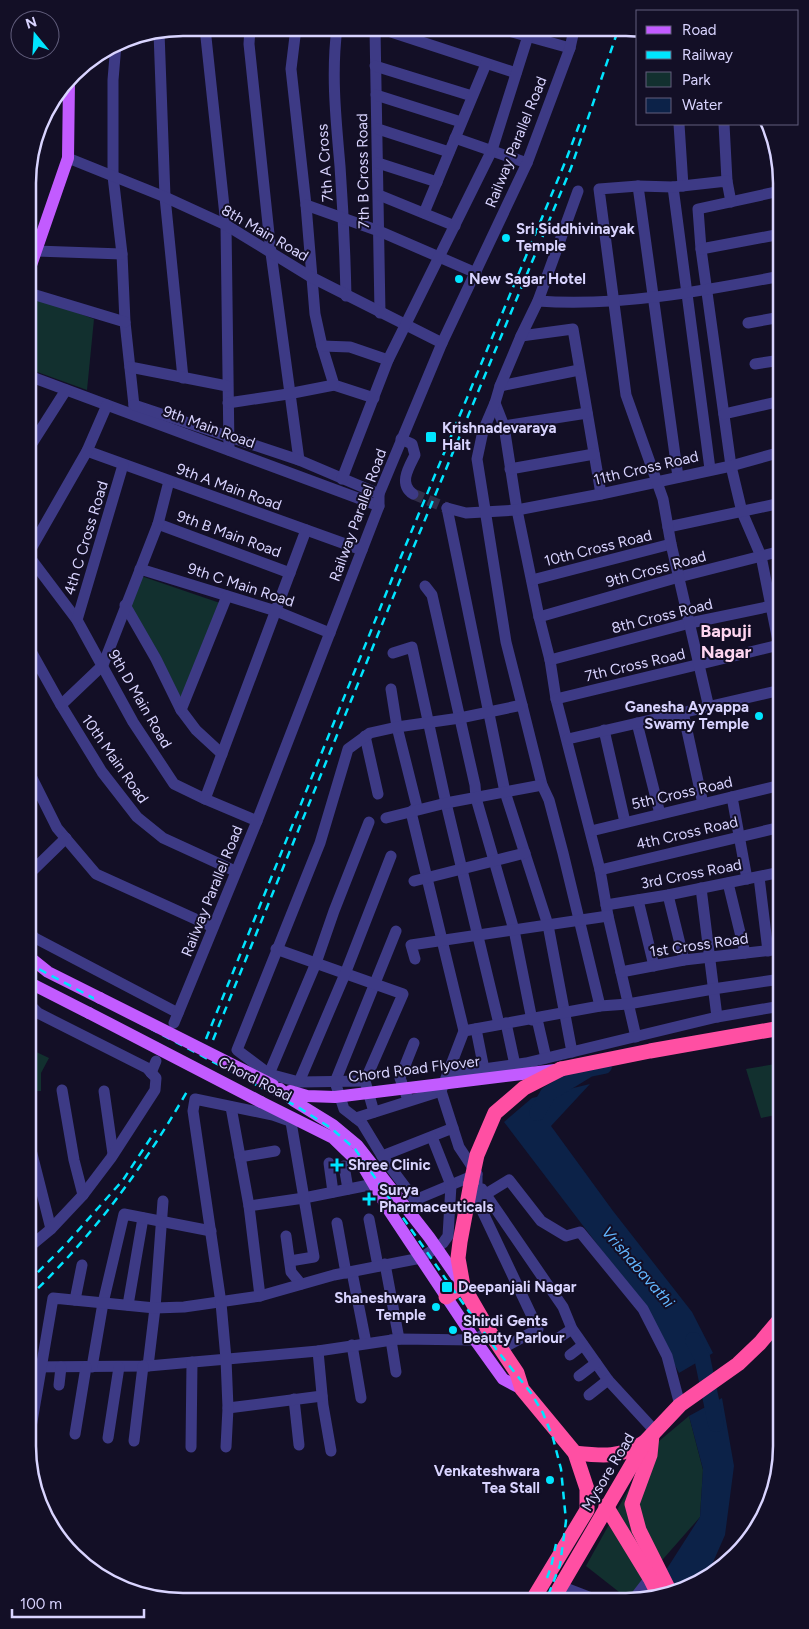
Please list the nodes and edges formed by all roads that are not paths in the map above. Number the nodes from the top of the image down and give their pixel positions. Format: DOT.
graph roads {
  1 [pos="404,36"];
  2 [pos="528,36"];
  3 [pos="573,36"];
  4 [pos="206,37"];
  5 [pos="249,37"];
  6 [pos="295,37"];
  7 [pos="336,37"];
  8 [pos="375,37"];
  9 [pos="159,39"];
  10 [pos="570,48"];
  11 [pos="115,53"];
  12 [pos="486,64"];
  13 [pos="375,66"];
  14 [pos="516,73"];
  15 [pos="69,92"];
  16 [pos="376,95"];
  17 [pos="472,96"];
  18 [pos="461,122"];
  19 [pos="679,125"];
  20 [pos="724,125"];
  21 [pos="378,129"];
  22 [pos="455,138"];
  23 [pos="492,150"];
  24 [pos="449,152"];
  25 [pos="68,158"];
  26 [pos="527,163"];
  27 [pos="378,164"];
  28 [pos="113,176"];
  29 [pos="727,181"];
  30 [pos="437,182"];
  31 [pos="638,186"];
  32 [pos="678,186"];
  33 [pos="578,190"];
  34 [pos="773,193"];
  35 [pos="379,195"];
  36 [pos="165,198"];
  37 [pos="731,202"];
  38 [pos="306,205"];
  39 [pos="424,213"];
  40 [pos="344,218"];
  41 [pos="226,225"];
  42 [pos="455,226"];
  43 [pos="379,231"];
  44 [pos="773,236"];
  45 [pos="37,248"];
  46 [pos="701,249"];
  47 [pos="36,251"];
  48 [pos="271,253"];
  49 [pos="122,254"];
  50 [pos="440,257"];
  51 [pos="476,273"];
  52 [pos="311,277"];
  53 [pos="773,278"];
  54 [pos="707,290"];
  55 [pos="686,291"];
  56 [pos="37,295"];
  57 [pos="346,296"];
  58 [pos="654,296"];
  59 [pos="538,300"];
  60 [pos="614,301"];
  61 [pos="380,313"];
  62 [pos="773,319"];
  63 [pos="125,322"];
  64 [pos="748,323"];
  65 [pos="404,324"];
  66 [pos="521,336"];
  67 [pos="442,343"];
  68 [pos="322,346"];
  69 [pos="388,360"];
  70 [pos="773,361"];
  71 [pos="755,364"];
  72 [pos="130,367"];
  73 [pos="580,370"];
  74 [pos="183,378"];
  75 [pos="37,379"];
  76 [pos="334,384"];
  77 [pos="227,386"];
  78 [pos="500,386"];
  79 [pos="66,390"];
  80 [pos="290,394"];
  81 [pos="374,398"];
  82 [pos="228,403"];
  83 [pos="495,403"];
  84 [pos="773,403"];
  85 [pos="107,405"];
  86 [pos="135,410"];
  87 [pos="587,413"];
  88 [pos="724,414"];
  89 [pos="504,426"];
  90 [pos="37,435"];
  91 [pos="229,438"];
  92 [pos="402,440"];
  93 [pos="229,450"];
  94 [pos="87,451"];
  95 [pos="594,454"];
  96 [pos="773,454"];
  97 [pos="299,460"];
  98 [pos="123,465"];
  99 [pos="731,466"];
  100 [pos="510,469"];
  101 [pos="710,469"];
  102 [pos="678,477"];
  103 [pos="342,479"];
  104 [pos="169,481"];
  105 [pos="656,482"];
  106 [pos="379,494"];
  107 [pos="413,494"];
  108 [pos="601,494"];
  109 [pos="773,505"];
  110 [pos="379,506"];
  111 [pos="517,510"];
  112 [pos="486,512"];
  113 [pos="742,512"];
  114 [pos="158,524"];
  115 [pos="668,527"];
  116 [pos="306,530"];
  117 [pos="37,539"];
  118 [pos="671,544"];
  119 [pos="362,550"];
  120 [pos="773,553"];
  121 [pos="761,556"];
  122 [pos="37,566"];
  123 [pos="140,569"];
  124 [pos="290,572"];
  125 [pos="679,577"];
  126 [pos="532,580"];
  127 [pos="425,586"];
  128 [pos="773,594"];
  129 [pos="227,596"];
  130 [pos="125,605"];
  131 [pos="773,606"];
  132 [pos="276,611"];
  133 [pos="539,617"];
  134 [pos="77,620"];
  135 [pos="690,623"];
  136 [pos="330,634"];
  137 [pos="773,651"];
  138 [pos="393,654"];
  139 [pos="550,660"];
  140 [pos="37,661"];
  141 [pos="103,665"];
  142 [pos="698,665"];
  143 [pos="391,689"];
  144 [pos="773,692"];
  145 [pos="556,699"];
  146 [pos="61,705"];
  147 [pos="522,705"];
  148 [pos="709,708"];
  149 [pos="181,710"];
  150 [pos="489,711"];
  151 [pos="683,712"];
  152 [pos="460,718"];
  153 [pos="429,722"];
  154 [pos="637,723"];
  155 [pos="397,727"];
  156 [pos="604,730"];
  157 [pos="365,736"];
  158 [pos="568,739"];
  159 [pos="222,754"];
  160 [pos="542,785"];
  161 [pos="37,787"];
  162 [pos="773,787"];
  163 [pos="505,792"];
  164 [pos="378,794"];
  165 [pos="732,797"];
  166 [pos="476,798"];
  167 [pos="204,799"];
  168 [pos="446,803"];
  169 [pos="703,804"];
  170 [pos="411,812"];
  171 [pos="660,814"];
  172 [pos="386,818"];
  173 [pos="257,821"];
  174 [pos="369,822"];
  175 [pos="625,822"];
  176 [pos="772,830"];
  177 [pos="591,831"];
  178 [pos="739,837"];
  179 [pos="66,838"];
  180 [pos="525,854"];
  181 [pos="391,856"];
  182 [pos="494,861"];
  183 [pos="36,867"];
  184 [pos="462,869"];
  185 [pos="600,870"];
  186 [pos="235,871"];
  187 [pos="772,876"];
  188 [pos="427,877"];
  189 [pos="759,877"];
  190 [pos="747,879"];
  191 [pos="414,880"];
  192 [pos="728,883"];
  193 [pos="701,888"];
  194 [pos="668,895"];
  195 [pos="638,900"];
  196 [pos="607,910"];
  197 [pos="580,920"];
  198 [pos="548,925"];
  199 [pos="213,927"];
  200 [pos="514,930"];
  201 [pos="396,931"];
  202 [pos="478,936"];
  203 [pos="36,939"];
  204 [pos="442,940"];
  205 [pos="276,949"];
  206 [pos="772,950"];
  207 [pos="768,951"];
  208 [pos="746,953"];
  209 [pos="710,957"];
  210 [pos="415,959"];
  211 [pos="684,960"];
  212 [pos="316,963"];
  213 [pos="654,966"];
  214 [pos="36,967"];
  215 [pos="622,972"];
  216 [pos="346,974"];
  217 [pos="772,980"];
  218 [pos="376,984"];
  219 [pos="36,986"];
  220 [pos="713,988"];
  221 [pos="628,1004"];
  222 [pos="600,1006"];
  223 [pos="772,1007"];
  224 [pos="36,1011"];
  225 [pos="564,1014"];
  226 [pos="717,1017"];
  227 [pos="534,1019"];
  228 [pos="502,1024"];
  229 [pos="476,1029"];
  230 [pos="772,1030"];
  231 [pos="464,1031"];
  232 [pos="636,1037"];
  233 [pos="414,1043"];
  234 [pos="572,1052"];
  235 [pos="546,1058"];
  236 [pos="156,1061"];
  237 [pos="515,1064"];
  238 [pos="484,1069"];
  239 [pos="561,1069"];
  240 [pos="151,1073"];
  241 [pos="448,1074"];
  242 [pos="365,1081"];
  243 [pos="334,1082"];
  244 [pos="282,1084"];
  245 [pos="62,1090"];
  246 [pos="104,1090"];
  247 [pos="441,1091"];
  248 [pos="408,1101"];
  249 [pos="231,1107"];
  250 [pos="374,1112"];
  251 [pos="356,1118"];
  252 [pos="291,1122"];
  253 [pos="305,1124"];
  254 [pos="453,1128"];
  255 [pos="432,1138"];
  256 [pos="275,1151"];
  257 [pos="112,1154"];
  258 [pos="382,1156"];
  259 [pos="240,1157"];
  260 [pos="328,1164"];
  261 [pos="344,1166"];
  262 [pos="36,1172"];
  263 [pos="475,1180"];
  264 [pos="374,1184"];
  265 [pos="451,1186"];
  266 [pos="348,1189"];
  267 [pos="333,1192"];
  268 [pos="486,1194"];
  269 [pos="82,1195"];
  270 [pos="304,1198"];
  271 [pos="163,1200"];
  272 [pos="402,1202"];
  273 [pos="249,1206"];
  274 [pos="390,1212"];
  275 [pos="143,1218"];
  276 [pos="369,1219"];
  277 [pos="162,1221"];
  278 [pos="337,1223"];
  279 [pos="50,1229"];
  280 [pos="211,1231"];
  281 [pos="36,1236"];
  282 [pos="286,1236"];
  283 [pos="436,1248"];
  284 [pos="421,1258"];
  285 [pos="290,1261"];
  286 [pos="382,1265"];
  287 [pos="82,1266"];
  288 [pos="349,1272"];
  289 [pos="301,1284"];
  290 [pos="462,1286"];
  291 [pos="260,1296"];
  292 [pos="446,1297"];
  293 [pos="75,1300"];
  294 [pos="103,1303"];
  295 [pos="221,1303"];
  296 [pos="128,1305"];
  297 [pos="155,1308"];
  298 [pos="572,1329"];
  299 [pos="772,1330"];
  300 [pos="489,1332"];
  301 [pos="395,1339"];
  302 [pos="557,1339"];
  303 [pos="475,1340"];
  304 [pos="366,1343"];
  305 [pos="352,1345"];
  306 [pos="583,1345"];
  307 [pos="501,1349"];
  308 [pos="318,1351"];
  309 [pos="570,1355"];
  310 [pos="226,1359"];
  311 [pos="192,1362"];
  312 [pos="596,1363"];
  313 [pos="146,1366"];
  314 [pos="36,1367"];
  315 [pos="40,1367"];
  316 [pos="61,1367"];
  317 [pos="89,1367"];
  318 [pos="119,1367"];
  319 [pos="396,1372"];
  320 [pos="579,1376"];
  321 [pos="608,1380"];
  322 [pos="60,1385"];
  323 [pos="522,1389"];
  324 [pos="36,1393"];
  325 [pos="589,1395"];
  326 [pos="322,1396"];
  327 [pos="361,1398"];
  328 [pos="294,1399"];
  329 [pos="680,1405"];
  330 [pos="228,1408"];
  331 [pos="75,1434"];
  332 [pos="650,1436"];
  333 [pos="108,1438"];
  334 [pos="134,1441"];
  335 [pos="299,1445"];
  336 [pos="191,1447"];
  337 [pos="226,1447"];
  338 [pos="331,1451"];
  339 [pos="575,1453"];
  340 [pos="606,1506"];
  341 [pos="656,1583"];
  342 [pos="560,1586"];
  343 [pos="645,1591"];
  344 [pos="537,1593"];
  345 [pos="556,1593"];
  346 [pos="578,1593"];
  1 -- 12 [label="street"];
  2 -- 10 [label="street"];
  2 -- 14 [label="street"];
  3 -- 10 [label="street, Railway Parallel Road"];
  4 -- 41 [label="street"];
  5 -- 48 [label="street"];
  6 -- 38 [label="street"];
  7 -- 40 [label="street, 7th A Cross"];
  8 -- 13 [label="street, 7th B Cross Road"];
  9 -- 36 [label="street"];
  10 -- 26 [label="street, Railway Parallel Road"];
  11 -- 28 [label="street"];
  12 -- 14 [label="street"];
  12 -- 17 [label="street"];
  13 -- 16 [label="street, 7th B Cross Road"];
  13 -- 17 [label="street"];
  14 -- 23 [label="street"];
  15 -- 25 [label="main road"];
  16 -- 18 [label="street"];
  16 -- 21 [label="street, 7th B Cross Road"];
  17 -- 18 [label="street"];
  18 -- 22 [label="street"];
  19 -- 32 [label="street"];
  20 -- 29 [label="street"];
  21 -- 24 [label="street"];
  21 -- 27 [label="street, 7th B Cross Road"];
  22 -- 23 [label="street"];
  22 -- 24 [label="street"];
  23 -- 26 [label="street"];
  23 -- 42 [label="street"];
  24 -- 30 [label="street"];
  25 -- 28 [label="street, 8th Main Road"];
  25 -- 45 [label="main road"];
  26 -- 51 [label="street, Railway Parallel Road"];
  27 -- 30 [label="street"];
  27 -- 35 [label="street, 7th B Cross Road"];
  28 -- 36 [label="street, 8th Main Road"];
  28 -- 49 [label="street"];
  29 -- 32 [label="street"];
  29 -- 37 [label="street"];
  30 -- 39 [label="street"];
  31 -- 32 [label="street"];
  31 -- 58 [label="street"];
  31 -- 60 [label="street"];
  32 -- 55 [label="street"];
  33 -- 59 [label="street"];
  34 -- 37 [label="street"];
  35 -- 39 [label="street"];
  35 -- 43 [label="street, 7th B Cross Road"];
  36 -- 41 [label="street, 8th Main Road"];
  36 -- 74 [label="street"];
  37 -- 46 [label="street"];
  38 -- 40 [label="street"];
  38 -- 52 [label="street"];
  39 -- 42 [label="street"];
  40 -- 43 [label="street"];
  40 -- 57 [label="street, 7th A Cross"];
  41 -- 48 [label="street, 8th Main Road"];
  41 -- 77 [label="street"];
  42 -- 50 [label="street"];
  43 -- 50 [label="street"];
  43 -- 61 [label="street, 7th B Cross Road"];
  44 -- 46 [label="street"];
  46 -- 54 [label="street"];
  47 -- 49 [label="street"];
  48 -- 52 [label="street, 8th Main Road"];
  48 -- 80 [label="street"];
  49 -- 63 [label="street"];
  50 -- 51 [label="street"];
  50 -- 65 [label="street"];
  51 -- 67 [label="street, Railway Parallel Road"];
  52 -- 57 [label="street, 8th Main Road"];
  52 -- 68 [label="street"];
  53 -- 54 [label="street"];
  54 -- 55 [label="street"];
  54 -- 88 [label="street"];
  55 -- 58 [label="street"];
  55 -- 101 [label="street"];
  56 -- 63 [label="street"];
  57 -- 61 [label="street, 8th Main Road"];
  58 -- 60 [label="street"];
  58 -- 102 [label="street"];
  59 -- 60 [label="street"];
  59 -- 66 [label="street"];
  60 -- 105 [label="street"];
  61 -- 65 [label="street, 8th Main Road"];
  62 -- 64 [label="street"];
  63 -- 72 [label="street"];
  65 -- 67 [label="street, 8th Main Road"];
  65 -- 69 [label="street"];
  66 -- 73 [label="street"];
  66 -- 78 [label="street"];
  67 -- 92 [label="street, Railway Parallel Road"];
  68 -- 69 [label="street"];
  68 -- 76 [label="street"];
  69 -- 81 [label="street"];
  70 -- 71 [label="street"];
  72 -- 74 [label="street"];
  72 -- 86 [label="street"];
  73 -- 78 [label="street"];
  73 -- 87 [label="street"];
  74 -- 77 [label="street"];
  75 -- 79 [label="street, 9th Main Road"];
  76 -- 80 [label="street"];
  76 -- 81 [label="street"];
  77 -- 82 [label="street"];
  78 -- 83 [label="street"];
  79 -- 85 [label="street, 9th Main Road"];
  79 -- 90 [label="street"];
  80 -- 82 [label="street"];
  80 -- 97 [label="street"];
  81 -- 103 [label="street"];
  82 -- 91 [label="street"];
  83 -- 89 [label="street"];
  83 -- 112 [label="street"];
  84 -- 88 [label="street"];
  85 -- 86 [label="street, 9th Main Road"];
  85 -- 94 [label="street"];
  86 -- 91 [label="street"];
  86 -- 93 [label="street, 9th Main Road"];
  87 -- 89 [label="street"];
  87 -- 95 [label="street"];
  88 -- 99 [label="street"];
  89 -- 100 [label="street"];
  91 -- 93 [label="street"];
  91 -- 97 [label="street"];
  92 -- 106 [label="street, Railway Parallel Road"];
  92 -- 107 [label="street"];
  93 -- 110 [label="street, 9th Main Road"];
  94 -- 98 [label="street, 9th A Main Road"];
  94 -- 117 [label="street"];
  95 -- 100 [label="street"];
  95 -- 108 [label="street"];
  96 -- 99 [label="street, 11th Cross Road"];
  97 -- 103 [label="street"];
  98 -- 104 [label="street, 9th A Main Road"];
  98 -- 134 [label="street, 4th C Cross Road"];
  99 -- 101 [label="street, 11th Cross Road"];
  99 -- 113 [label="street"];
  100 -- 111 [label="street"];
  101 -- 102 [label="street, 11th Cross Road"];
  102 -- 105 [label="street, 11th Cross Road"];
  103 -- 106 [label="street"];
  104 -- 114 [label="street"];
  104 -- 116 [label="street, 9th A Main Road"];
  105 -- 108 [label="street, 11th Cross Road"];
  105 -- 115 [label="street"];
  106 -- 110 [label="street, Railway Parallel Road"];
  108 -- 111 [label="street, 11th Cross Road"];
  109 -- 113 [label="street, 10th Cross Road"];
  110 -- 119 [label="street, Railway Parallel Road"];
  111 -- 112 [label="street, 11th Cross Road"];
  111 -- 126 [label="street"];
  112 -- 147 [label="street"];
  112 -- 150 [label="street, 11th Cross Road"];
  113 -- 115 [label="street, 10th Cross Road"];
  113 -- 121 [label="street"];
  114 -- 123 [label="street"];
  114 -- 124 [label="street, 9th B Main Road"];
  115 -- 118 [label="street"];
  116 -- 119 [label="street, 9th A Main Road"];
  116 -- 124 [label="street"];
  118 -- 125 [label="street"];
  118 -- 126 [label="street, 10th Cross Road"];
  119 -- 136 [label="street, Railway Parallel Road"];
  120 -- 121 [label="street, 9th Cross Road"];
  121 -- 125 [label="street, 9th Cross Road"];
  121 -- 128 [label="street"];
  122 -- 134 [label="street, 9th D Main Road"];
  123 -- 129 [label="street, 9th C Main Road"];
  123 -- 130 [label="street"];
  124 -- 132 [label="street"];
  125 -- 133 [label="street, 9th Cross Road"];
  125 -- 135 [label="street"];
  126 -- 133 [label="street"];
  127 -- 152 [label="street"];
  129 -- 132 [label="street, 9th C Main Road"];
  129 -- 149 [label="street"];
  130 -- 141 [label="street"];
  130 -- 149 [label="street"];
  131 -- 135 [label="street, 8th Cross Road"];
  132 -- 136 [label="street, 9th C Main Road"];
  132 -- 159 [label="street"];
  133 -- 139 [label="street"];
  134 -- 141 [label="street, 9th D Main Road"];
  135 -- 139 [label="street, 8th Cross Road"];
  135 -- 142 [label="street"];
  136 -- 173 [label="street, Railway Parallel Road"];
  137 -- 142 [label="street, 7th Cross Road"];
  138 -- 153 [label="street"];
  139 -- 145 [label="street"];
  140 -- 146 [label="street, 10th Main Road"];
  141 -- 146 [label="street"];
  141 -- 167 [label="street, 9th D Main Road"];
  142 -- 145 [label="street, 7th Cross Road"];
  142 -- 148 [label="street"];
  143 -- 155 [label="street"];
  144 -- 148 [label="street"];
  145 -- 158 [label="street"];
  146 -- 186 [label="street, 10th Main Road"];
  147 -- 150 [label="street"];
  147 -- 160 [label="street"];
  148 -- 151 [label="street"];
  149 -- 159 [label="street"];
  150 -- 152 [label="street"];
  150 -- 163 [label="street"];
  151 -- 154 [label="street"];
  151 -- 169 [label="street"];
  152 -- 153 [label="street"];
  152 -- 166 [label="street"];
  153 -- 155 [label="street"];
  153 -- 168 [label="street"];
  154 -- 156 [label="street"];
  154 -- 171 [label="street"];
  155 -- 157 [label="street"];
  155 -- 170 [label="street"];
  156 -- 158 [label="street"];
  156 -- 175 [label="street"];
  157 -- 164 [label="street"];
  157 -- 205 [label="street"];
  158 -- 177 [label="street"];
  159 -- 167 [label="street"];
  160 -- 163 [label="street"];
  160 -- 197 [label="street"];
  161 -- 179 [label="street"];
  162 -- 165 [label="street, 5th Cross Road"];
  163 -- 166 [label="street"];
  163 -- 180 [label="street"];
  165 -- 169 [label="street, 5th Cross Road"];
  165 -- 178 [label="street"];
  166 -- 168 [label="street"];
  166 -- 182 [label="street"];
  167 -- 173 [label="street, 9th D Main Road"];
  168 -- 170 [label="street"];
  168 -- 184 [label="street"];
  169 -- 171 [label="street, 5th Cross Road"];
  170 -- 172 [label="street"];
  170 -- 188 [label="street"];
  171 -- 175 [label="street, 5th Cross Road"];
  173 -- 186 [label="street, Railway Parallel Road"];
  174 -- 212 [label="street"];
  175 -- 177 [label="street, 5th Cross Road"];
  176 -- 178 [label="street, 4th Cross Road"];
  177 -- 185 [label="street"];
  178 -- 185 [label="street, 4th Cross Road"];
  178 -- 190 [label="street"];
  179 -- 183 [label="street"];
  179 -- 199 [label="street"];
  180 -- 182 [label="street"];
  180 -- 198 [label="street"];
  181 -- 216 [label="street"];
  182 -- 184 [label="street"];
  182 -- 200 [label="street"];
  184 -- 188 [label="street"];
  184 -- 202 [label="street"];
  185 -- 196 [label="street"];
  186 -- 199 [label="street, Railway Parallel Road"];
  187 -- 189 [label="street, 3rd Cross Road"];
  188 -- 191 [label="street"];
  188 -- 204 [label="street"];
  189 -- 190 [label="street, 3rd Cross Road"];
  189 -- 207 [label="street"];
  190 -- 192 [label="street, 3rd Cross Road"];
  192 -- 193 [label="street, 3rd Cross Road"];
  192 -- 208 [label="street"];
  193 -- 194 [label="street, 3rd Cross Road"];
  193 -- 209 [label="street"];
  194 -- 195 [label="street, 3rd Cross Road"];
  194 -- 211 [label="street"];
  195 -- 196 [label="street, 3rd Cross Road"];
  195 -- 213 [label="street"];
  196 -- 197 [label="street, 3rd Cross Road"];
  196 -- 215 [label="street"];
  197 -- 198 [label="street, 3rd Cross Road"];
  197 -- 222 [label="street"];
  198 -- 200 [label="street, 3rd Cross Road"];
  198 -- 225 [label="street"];
  199 -- 203 [label="street, Railway Parallel Road"];
  200 -- 202 [label="street, 3rd Cross Road"];
  200 -- 227 [label="street"];
  201 -- 218 [label="street"];
  202 -- 204 [label="street, 3rd Cross Road"];
  202 -- 228 [label="street"];
  204 -- 210 [label="street, 3rd Cross Road"];
  204 -- 231 [label="street"];
  205 -- 212 [label="street"];
  205 -- 244 [label="street"];
  206 -- 207 [label="street, 1st Cross Road"];
  207 -- 208 [label="street, 1st Cross Road"];
  208 -- 209 [label="street, 1st Cross Road"];
  209 -- 211 [label="street, 1st Cross Road"];
  209 -- 220 [label="street"];
  211 -- 213 [label="street, 1st Cross Road"];
  212 -- 216 [label="street"];
  212 -- 244 [label="street"];
  213 -- 215 [label="street, 1st Cross Road"];
  214 -- 244 [label="main road, Chord Road, bridge"];
  215 -- 221 [label="street"];
  216 -- 218 [label="street"];
  216 -- 244 [label="street"];
  217 -- 220 [label="street"];
  218 -- 242 [label="street"];
  218 -- 243 [label="street"];
  219 -- 253 [label="main road, Chord Road, bridge"];
  220 -- 221 [label="street"];
  220 -- 226 [label="street"];
  221 -- 222 [label="street"];
  221 -- 232 [label="street"];
  222 -- 225 [label="street"];
  223 -- 226 [label="street"];
  224 -- 240 [label="street"];
  225 -- 227 [label="street"];
  225 -- 234 [label="street"];
  226 -- 232 [label="street"];
  227 -- 228 [label="street"];
  227 -- 235 [label="street"];
  228 -- 229 [label="street"];
  228 -- 237 [label="street"];
  229 -- 231 [label="street"];
  229 -- 238 [label="street"];
  230 -- 239 [label="highway, Chord Road Flyover"];
  231 -- 241 [label="street"];
  232 -- 234 [label="street"];
  233 -- 248 [label="street"];
  234 -- 235 [label="street"];
  235 -- 237 [label="street"];
  236 -- 240 [label="street"];
  237 -- 238 [label="street"];
  238 -- 241 [label="street"];
  239 -- 244 [label="main road, Chord Road Flyover, bridge"];
  239 -- 263 [label="highway, Chord Road Flyover, bridge"];
  240 -- 257 [label="street"];
  241 -- 247 [label="street"];
  242 -- 243 [label="street"];
  242 -- 250 [label="street"];
  243 -- 244 [label="street"];
  243 -- 251 [label="street"];
  244 -- 272 [label="main road"];
  245 -- 269 [label="street"];
  246 -- 257 [label="street"];
  247 -- 248 [label="street"];
  247 -- 254 [label="street"];
  248 -- 250 [label="street"];
  249 -- 252 [label="street"];
  249 -- 259 [label="street"];
  249 -- 280 [label="street"];
  250 -- 251 [label="street"];
  251 -- 258 [label="street"];
  252 -- 253 [label="street"];
  252 -- 270 [label="street"];
  253 -- 264 [label="main road, Chord Road"];
  254 -- 255 [label="street"];
  254 -- 263 [label="street"];
  255 -- 258 [label="street"];
  255 -- 265 [label="street"];
  256 -- 259 [label="street"];
  257 -- 269 [label="street"];
  258 -- 265 [label="street"];
  259 -- 273 [label="street"];
  260 -- 267 [label="street"];
  261 -- 266 [label="street"];
  262 -- 279 [label="street"];
  263 -- 265 [label="street"];
  263 -- 268 [label="street"];
  263 -- 290 [label="highway, Chord Road Flyover"];
  263 -- 307 [label="street"];
  264 -- 266 [label="street"];
  264 -- 274 [label="main road, Chord Road"];
  265 -- 283 [label="street"];
  266 -- 267 [label="street"];
  267 -- 270 [label="street"];
  268 -- 298 [label="street"];
  268 -- 329 [label="street"];
  269 -- 279 [label="street"];
  270 -- 273 [label="street"];
  270 -- 285 [label="street"];
  271 -- 277 [label="street"];
  272 -- 274 [label="main road"];
  272 -- 283 [label="main road"];
  273 -- 291 [label="street"];
  274 -- 284 [label="main road, Chord Road"];
  275 -- 277 [label="street"];
  275 -- 294 [label="street"];
  275 -- 296 [label="street"];
  276 -- 286 [label="street"];
  277 -- 280 [label="street"];
  277 -- 297 [label="street"];
  278 -- 288 [label="street"];
  279 -- 281 [label="street"];
  280 -- 295 [label="street"];
  282 -- 285 [label="street"];
  283 -- 284 [label="street"];
  283 -- 290 [label="main road"];
  284 -- 286 [label="street"];
  284 -- 292 [label="main road, Chord Road"];
  285 -- 289 [label="street"];
  286 -- 288 [label="street"];
  286 -- 301 [label="street"];
  287 -- 293 [label="street"];
  288 -- 289 [label="street"];
  288 -- 304 [label="street"];
  289 -- 291 [label="street"];
  290 -- 292 [label="highway"];
  290 -- 300 [label="highway"];
  291 -- 295 [label="street"];
  292 -- 303 [label="main road, Chord Road"];
  293 -- 294 [label="street"];
  293 -- 315 [label="street"];
  294 -- 296 [label="street"];
  294 -- 317 [label="street"];
  295 -- 297 [label="street"];
  295 -- 310 [label="street"];
  296 -- 297 [label="street"];
  297 -- 313 [label="street"];
  298 -- 302 [label="street"];
  298 -- 306 [label="street"];
  299 -- 329 [label="highway, Mysore Road"];
  300 -- 303 [label="street"];
  300 -- 307 [label="highway"];
  301 -- 303 [label="street"];
  301 -- 304 [label="street"];
  301 -- 319 [label="street"];
  303 -- 323 [label="main road, Chord Road"];
  304 -- 305 [label="street"];
  305 -- 308 [label="street"];
  305 -- 327 [label="street"];
  306 -- 309 [label="street"];
  306 -- 312 [label="street"];
  307 -- 323 [label="highway"];
  308 -- 310 [label="street"];
  308 -- 326 [label="street"];
  310 -- 311 [label="street"];
  310 -- 330 [label="street"];
  311 -- 313 [label="street"];
  311 -- 336 [label="street"];
  312 -- 320 [label="street"];
  312 -- 321 [label="street"];
  313 -- 318 [label="street"];
  313 -- 334 [label="street"];
  314 -- 315 [label="street"];
  315 -- 316 [label="street"];
  315 -- 324 [label="street"];
  316 -- 317 [label="street"];
  316 -- 322 [label="street"];
  317 -- 318 [label="street"];
  317 -- 331 [label="street"];
  318 -- 333 [label="street"];
  321 -- 325 [label="street"];
  321 -- 332 [label="street"];
  323 -- 339 [label="highway"];
  326 -- 328 [label="street"];
  326 -- 338 [label="street"];
  328 -- 330 [label="street"];
  328 -- 335 [label="street"];
  329 -- 332 [label="highway, Mysore Road"];
  330 -- 337 [label="street"];
  332 -- 339 [label="highway"];
  332 -- 340 [label="highway, Mysore Road"];
  332 -- 341 [label="highway"];
  339 -- 344 [label="highway, Mysore Road"];
  340 -- 341 [label="highway"];
  340 -- 342 [label="highway, Mysore Road"];
  341 -- 343 [label="street"];
  342 -- 345 [label="highway, Mysore Road"];
  342 -- 346 [label="street"];
}
